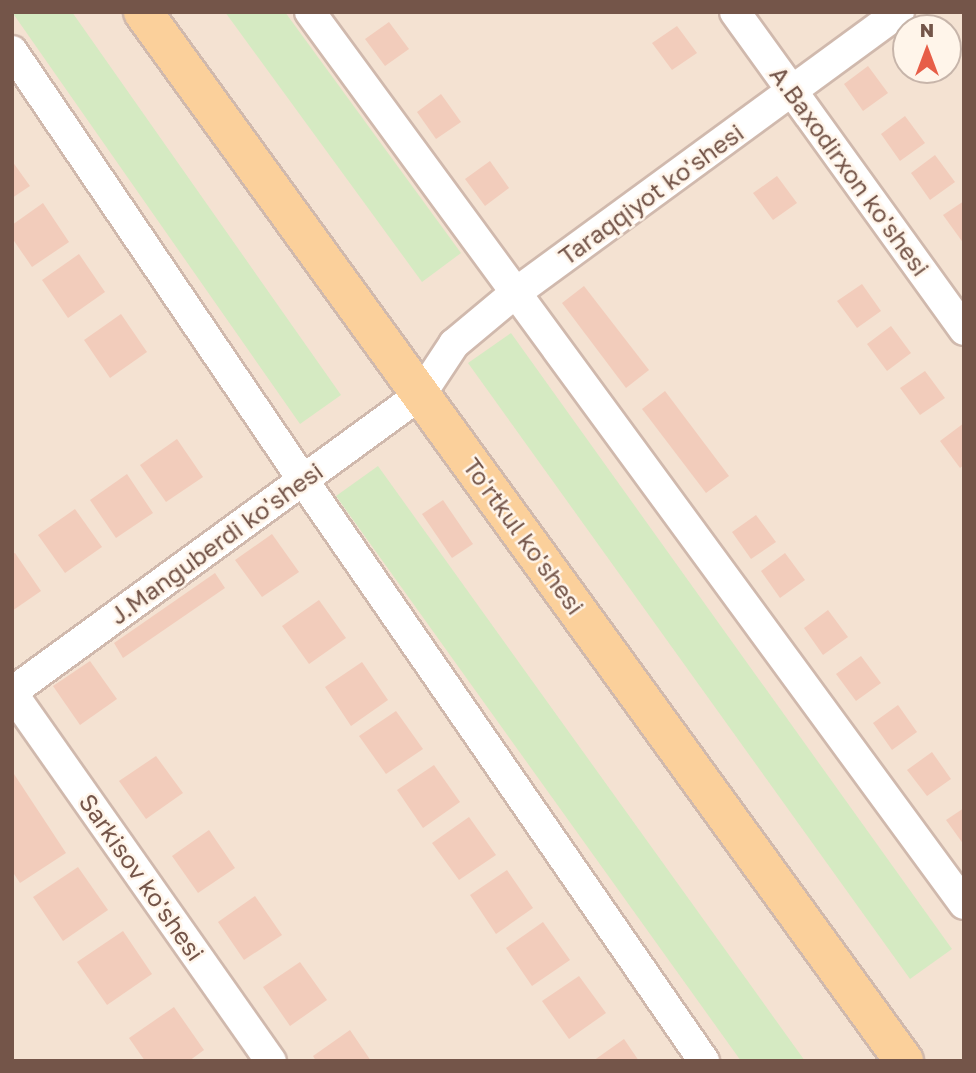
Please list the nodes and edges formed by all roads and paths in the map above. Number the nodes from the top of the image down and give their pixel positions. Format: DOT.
graph roads {
  1 [pos="143,12"];
  2 [pos="310,12"];
  3 [pos="735,12"];
  4 [pos="899,12"];
  5 [pos="12,51"];
  6 [pos="792,90"];
  7 [pos="514,294"];
  8 [pos="964,330"];
  9 [pos="421,394"];
  10 [pos="303,480"];
  11 [pos="12,693"];
  12 [pos="964,904"];
  13 [pos="890,1055"];
  14 [pos="271,1061"];
  15 [pos="704,1061"];
  1 -- 9 [label="main road, To'rtkul ko'shesi"];
  2 -- 7 [label="street"];
  3 -- 6 [label="street, A.Baxodirxon ko'shesi"];
  4 -- 6 [label="street, Taraqqiyot ko'shesi"];
  5 -- 10 [label="street"];
  6 -- 7 [label="street, Taraqqiyot ko'shesi"];
  6 -- 8 [label="street, A.Baxodirxon ko'shesi"];
  7 -- 9 [label="street, Taraqqiyot ko'shesi"];
  7 -- 12 [label="street"];
  9 -- 10 [label="street, J.Manguberdi ko'shesi"];
  9 -- 13 [label="main road, To'rtkul ko'shesi"];
  10 -- 11 [label="street, J.Manguberdi ko'shesi"];
  10 -- 15 [label="street"];
  11 -- 14 [label="street, Sarkisov ko'shesi"];
}
